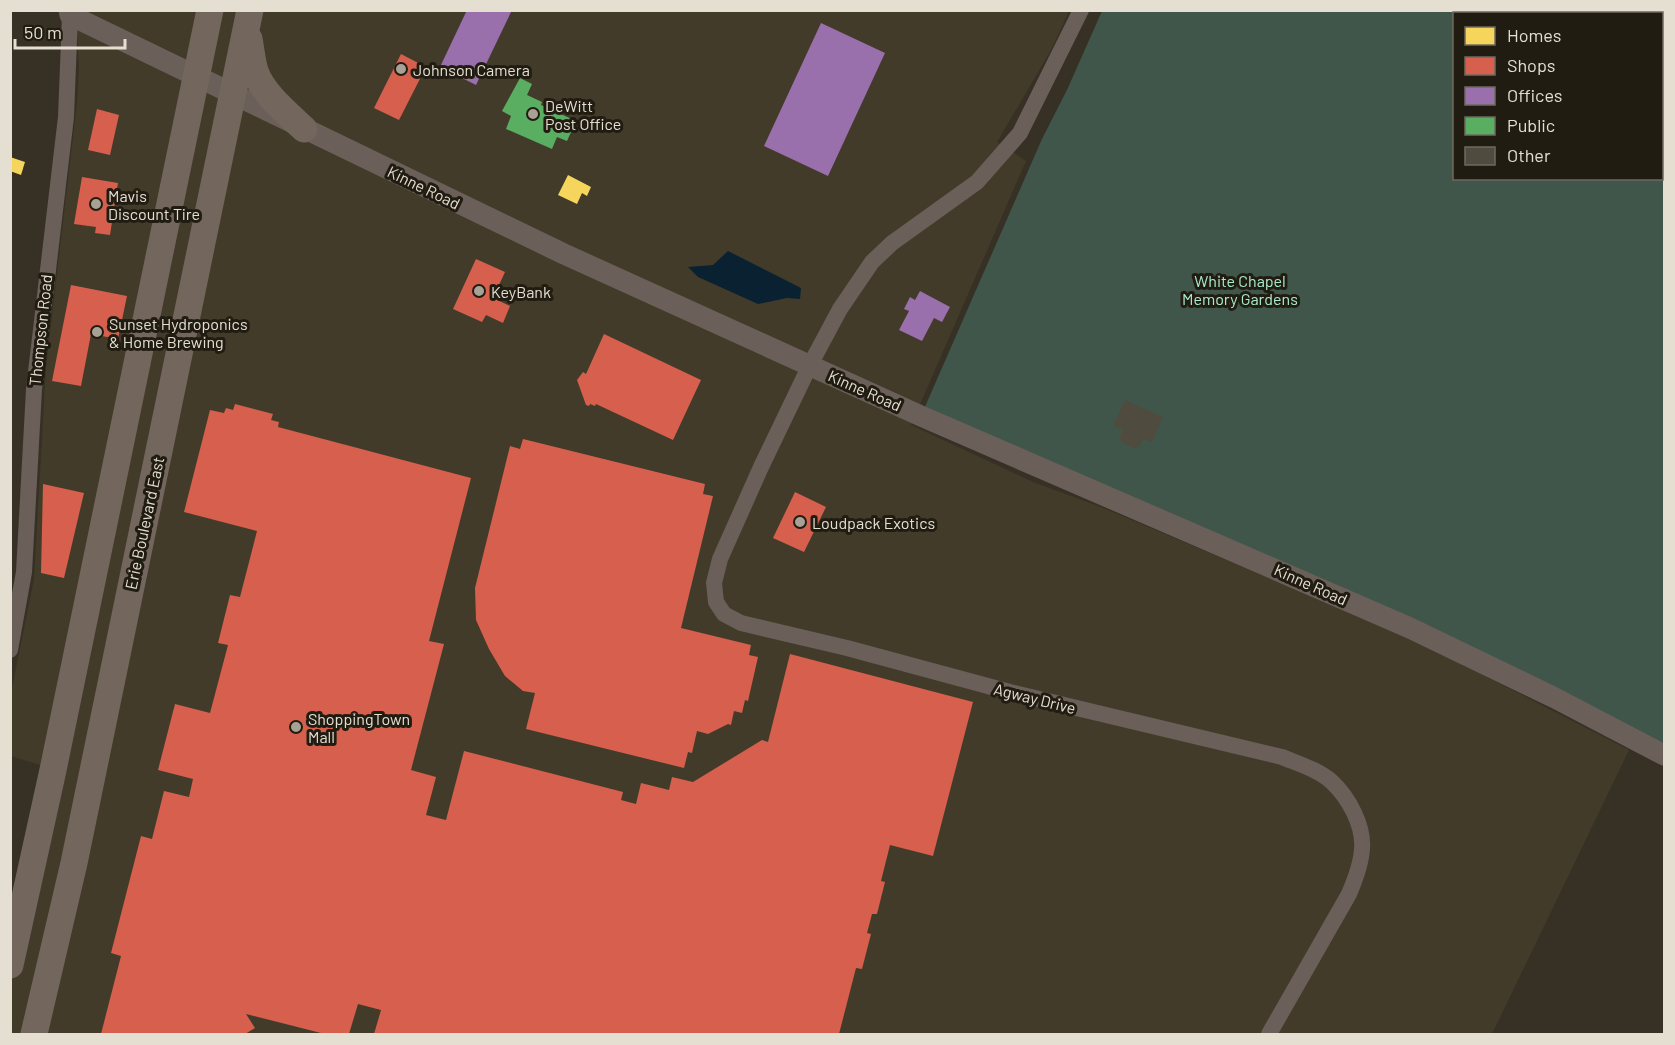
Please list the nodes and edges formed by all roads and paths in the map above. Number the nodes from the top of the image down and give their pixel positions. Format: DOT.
graph roads {
  1 [pos="210,10"];
  2 [pos="1081,10"];
  3 [pos="69,13"];
  4 [pos="248,20"];
  5 [pos="195,75"];
  6 [pos="233,95"];
  7 [pos="304,129"];
  8 [pos="810,365"];
  9 [pos="10,650"];
  10 [pos="1665,755"];
  11 [pos="10,965"];
  12 [pos="34,1035"];
  13 [pos="1269,1035"];
  1 -- 5 [label="main road"];
  2 -- 8 [label="street"];
  3 -- 5 [label="street, Kinne Road"];
  3 -- 9 [label="street, Thompson Road"];
  4 -- 6 [label="main road, Erie Boulevard East"];
  4 -- 7 [label="main road"];
  5 -- 6 [label="street, Kinne Road"];
  5 -- 11 [label="main road"];
  6 -- 7 [label="street, Kinne Road"];
  6 -- 12 [label="main road, Erie Boulevard East"];
  7 -- 8 [label="street, Kinne Road"];
  8 -- 10 [label="street, Kinne Road"];
  8 -- 13 [label="street, Agway Drive"];
}
